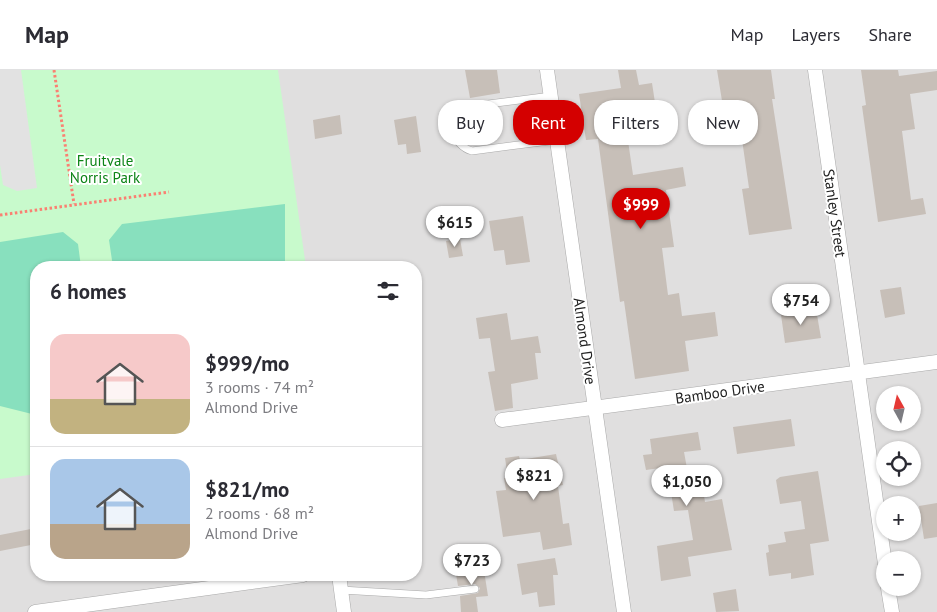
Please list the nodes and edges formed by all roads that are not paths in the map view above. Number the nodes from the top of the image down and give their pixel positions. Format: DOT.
graph roads {
  1 [pos="547,70"];
  2 [pos="815,70"];
  3 [pos="551,96"];
  4 [pos="519,100"];
  5 [pos="552,100"];
  6 [pos="513,101"];
  7 [pos="518,145"];
  8 [pos="558,145"];
  9 [pos="937,362"];
  10 [pos="858,372"];
  11 [pos="595,409"];
  12 [pos="502,420"];
  13 [pos="883,551"];
  14 [pos="260,581"];
  15 [pos="339,581"];
  16 [pos="341,590"];
  17 [pos="475,590"];
  18 [pos="889,596"];
  19 [pos="35,612"];
  20 [pos="344,612"];
  21 [pos="624,612"];
  22 [pos="892,612"];
  1 -- 3 [label="street, Almond Drive"];
  2 -- 10 [label="street, Stanley Street"];
  3 -- 4 [label="lane"];
  3 -- 5 [label="street, Almond Drive"];
  6 -- 7 [label="lane"];
  8 -- 11 [label="street, Almond Drive"];
  9 -- 10 [label="street, Bamboo Drive"];
  10 -- 11 [label="street, Bamboo Drive"];
  10 -- 13 [label="street, Stanley Street"];
  11 -- 12 [label="street, Bamboo Drive"];
  11 -- 21 [label="street, Almond Drive"];
  14 -- 19 [label="street"];
  15 -- 16 [label="street"];
  16 -- 17 [label="lane"];
  16 -- 20 [label="street"];
  18 -- 22 [label="street"];
}
